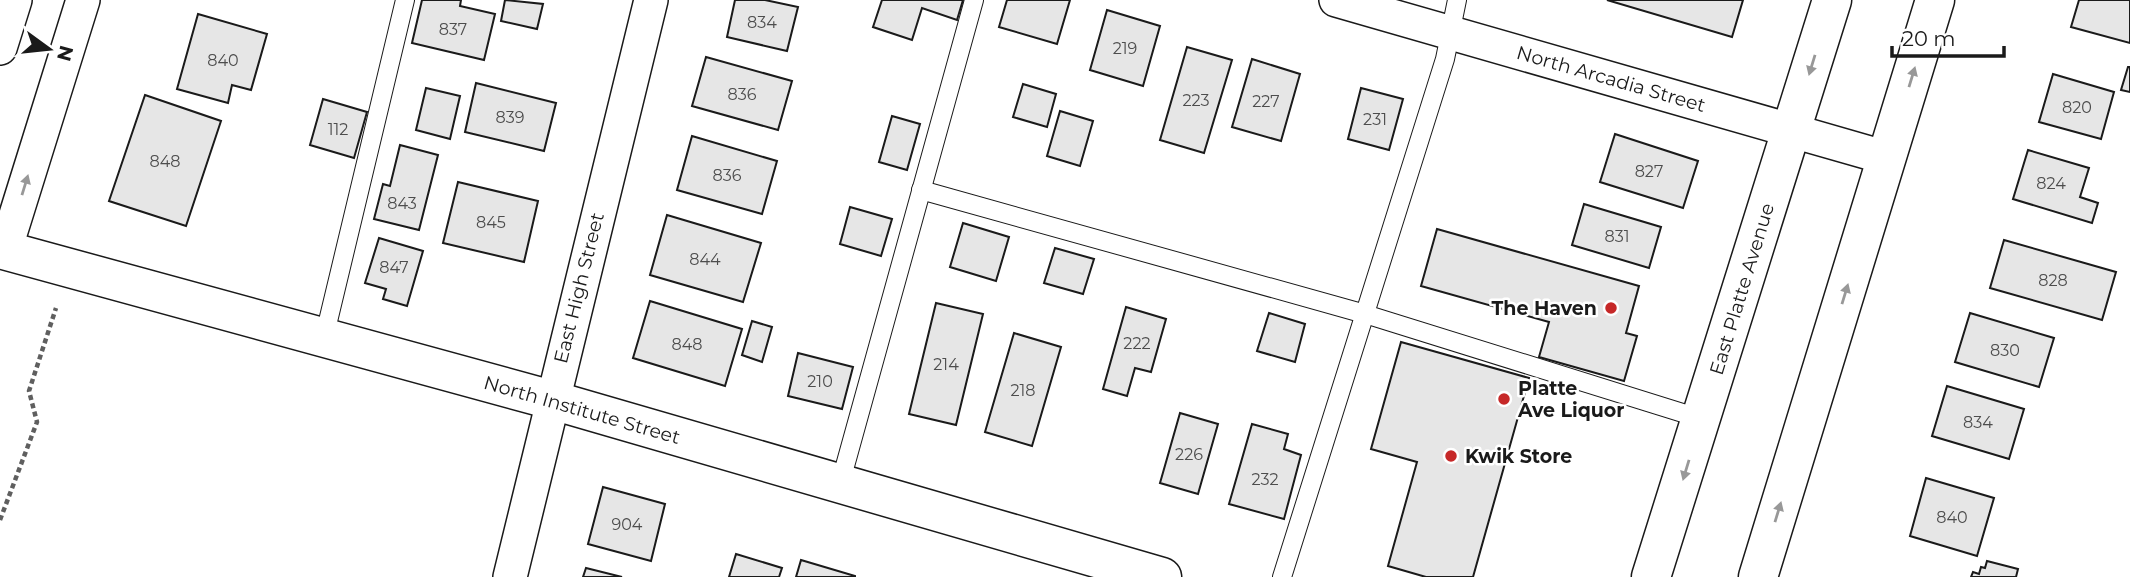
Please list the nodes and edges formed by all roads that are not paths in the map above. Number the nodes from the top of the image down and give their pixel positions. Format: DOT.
graph roads {
  1 [pos="15,0"];
  2 [pos="83,0"];
  3 [pos="405,0"];
  4 [pos="651,0"];
  5 [pos="974,0"];
  6 [pos="1336,0"];
  7 [pos="1457,0"];
  8 [pos="1832,0"];
  9 [pos="1935,0"];
  10 [pos="1450,32"];
  11 [pos="0,48"];
  12 [pos="1792,131"];
  13 [pos="1887,158"];
  14 [pos="921,190"];
  15 [pos="2,249"];
  16 [pos="1365,313"];
  17 [pos="324,338"];
  18 [pos="552,400"];
  19 [pos="1702,419"];
  20 [pos="840,484"];
  21 [pos="510,577"];
  22 [pos="1162,577"];
  23 [pos="1282,577"];
  24 [pos="1651,577"];
  25 [pos="1758,577"];
  1 -- 11 [label="street"];
  15 -- 2 [label="street, one-way"];
  3 -- 17 [label="lane"];
  4 -- 18 [label="street, East High Street"];
  5 -- 14 [label="lane"];
  6 -- 10 [label="street, North Arcadia Street"];
  7 -- 10 [label="lane"];
  8 -- 12 [label="main road, East Platte Avenue, one-way"];
  13 -- 9 [label="main road, one-way"];
  10 -- 12 [label="street, North Arcadia Street"];
  10 -- 16 [label="lane"];
  12 -- 13 [label="street, North Arcadia Street"];
  12 -- 19 [label="main road, East Platte Avenue"];
  25 -- 13 [label="main road, one-way"];
  14 -- 16 [label="lane"];
  14 -- 20 [label="lane"];
  15 -- 17 [label="main road, North Institute Street"];
  16 -- 19 [label="lane"];
  16 -- 23 [label="lane"];
  17 -- 18 [label="main road, North Institute Street"];
  18 -- 20 [label="main road, North Institute Street"];
  18 -- 21 [label="street, East High Street"];
  19 -- 24 [label="main road, East Platte Avenue, one-way"];
  20 -- 22 [label="main road, North Institute Street"];
}
